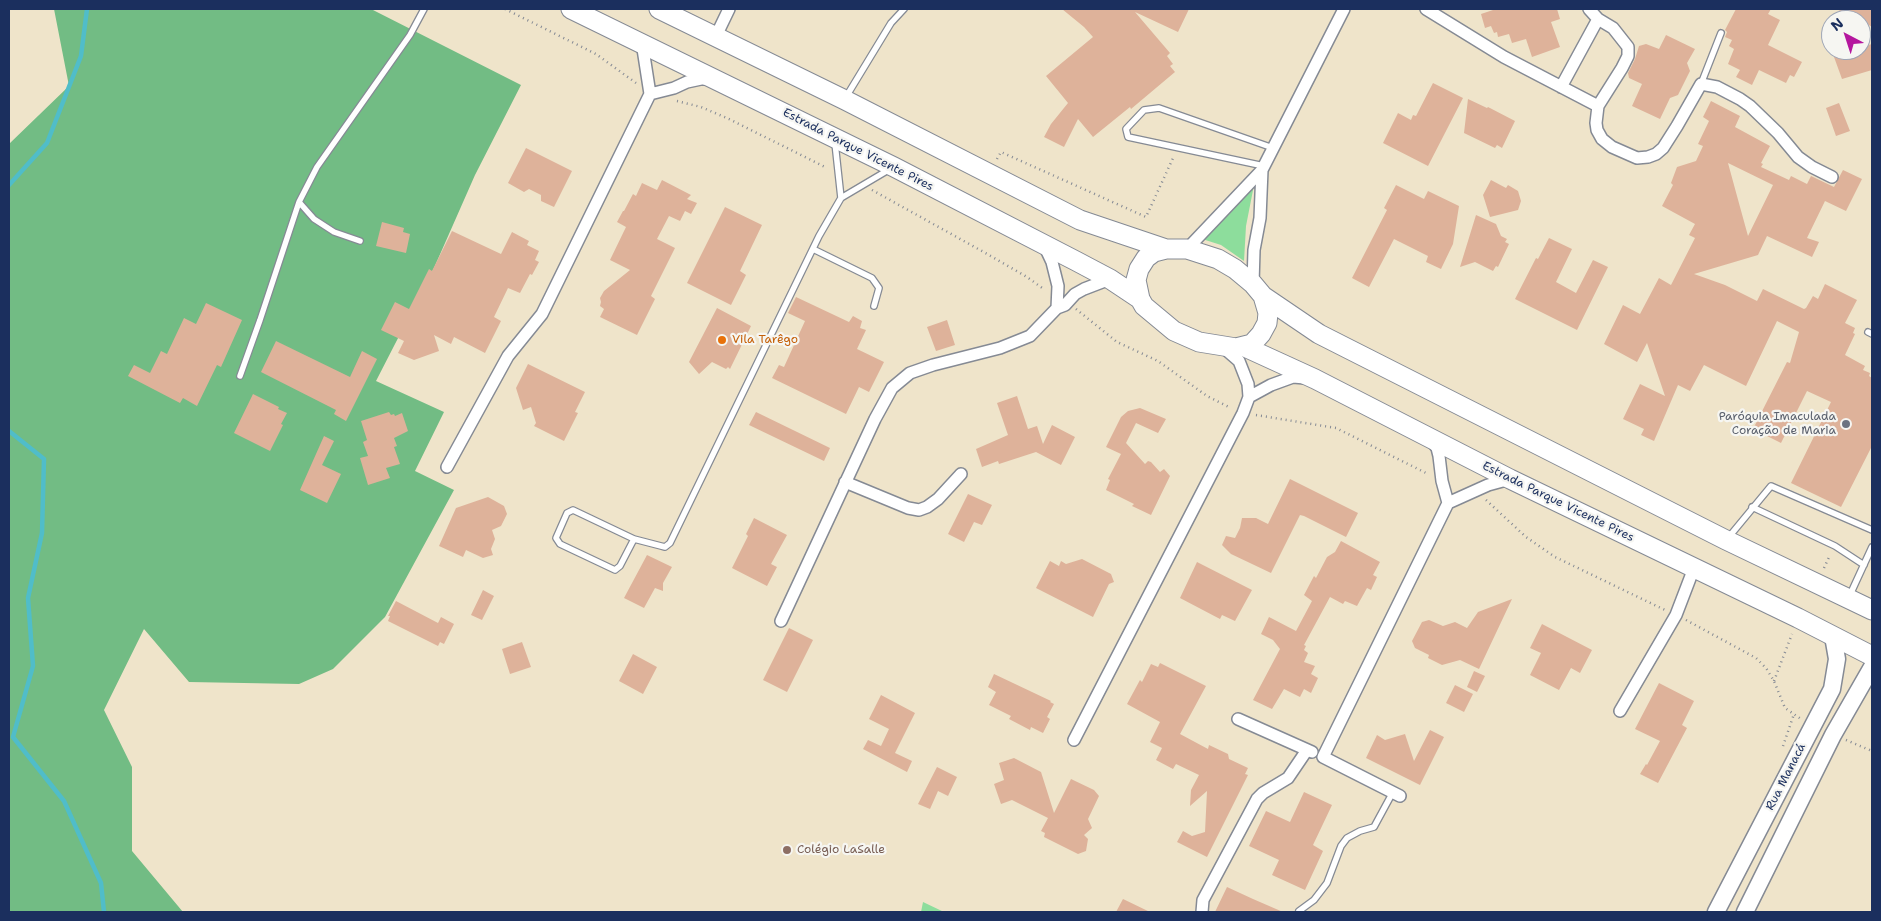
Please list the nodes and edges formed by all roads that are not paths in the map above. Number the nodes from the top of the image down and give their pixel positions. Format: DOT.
graph roads {
  1 [pos="424,9"];
  2 [pos="572,9"];
  3 [pos="659,9"];
  4 [pos="729,9"];
  5 [pos="904,9"];
  6 [pos="1344,9"];
  7 [pos="1426,9"];
  8 [pos="1589,9"];
  9 [pos="1598,19"];
  10 [pos="1721,33"];
  11 [pos="716,36"];
  12 [pos="640,42"];
  13 [pos="717,80"];
  14 [pos="1700,84"];
  15 [pos="1561,86"];
  16 [pos="650,94"];
  17 [pos="845,100"];
  18 [pos="1598,106"];
  19 [pos="834,137"];
  20 [pos="1273,148"];
  21 [pos="894,167"];
  22 [pos="1263,168"];
  23 [pos="1832,177"];
  24 [pos="842,198"];
  25 [pos="299,202"];
  26 [pos="360,241"];
  27 [pos="1044,245"];
  28 [pos="813,249"];
  29 [pos="1187,249"];
  30 [pos="1166,250"];
  31 [pos="1110,279"];
  32 [pos="1258,290"];
  33 [pos="1140,299"];
  34 [pos="1060,305"];
  35 [pos="874,306"];
  36 [pos="1222,347"];
  37 [pos="1245,347"];
  38 [pos="240,376"];
  39 [pos="1315,379"];
  40 [pos="1248,397"];
  41 [pos="1430,438"];
  42 [pos="447,468"];
  43 [pos="961,474"];
  44 [pos="1510,479"];
  45 [pos="846,482"];
  46 [pos="1448,503"];
  47 [pos="1752,507"];
  48 [pos="1872,530"];
  49 [pos="634,539"];
  50 [pos="1726,540"];
  51 [pos="1872,547"];
  52 [pos="1864,565"];
  53 [pos="1694,568"];
  54 [pos="1848,598"];
  55 [pos="1872,610"];
  56 [pos="781,621"];
  57 [pos="1833,636"];
  58 [pos="1872,656"];
  59 [pos="1872,667"];
  60 [pos="1620,711"];
  61 [pos="1238,719"];
  62 [pos="1074,740"];
  63 [pos="1307,750"];
  64 [pos="1323,758"];
  65 [pos="1397,794"];
  66 [pos="1299,911"];
  67 [pos="1202,912"];
  68 [pos="1716,912"];
  69 [pos="1745,912"];
  1 -- 25 [label="lane"];
  2 -- 12 [label="main road, Estrada Parque Vicente Pires"];
  3 -- 11 [label="main road"];
  4 -- 11 [label="street"];
  5 -- 17 [label="lane"];
  6 -- 20 [label="street"];
  7 -- 15 [label="street"];
  8 -- 9 [label="street"];
  9 -- 15 [label="street"];
  9 -- 18 [label="street"];
  10 -- 14 [label="lane"];
  11 -- 17 [label="main road"];
  12 -- 13 [label="main road, Estrada Parque Vicente Pires"];
  12 -- 16 [label="street"];
  13 -- 16 [label="street"];
  13 -- 19 [label="main road, Estrada Parque Vicente Pires"];
  14 -- 18 [label="street"];
  14 -- 23 [label="street"];
  15 -- 18 [label="street"];
  16 -- 42 [label="street"];
  17 -- 30 [label="main road"];
  19 -- 21 [label="main road, Estrada Parque Vicente Pires"];
  19 -- 24 [label="lane"];
  20 -- 22 [label="street"];
  20 -- 22 [label="lane"];
  21 -- 24 [label="lane"];
  21 -- 27 [label="main road, Estrada Parque Vicente Pires"];
  22 -- 29 [label="street"];
  22 -- 32 [label="street"];
  24 -- 28 [label="lane"];
  25 -- 26 [label="lane"];
  25 -- 38 [label="lane"];
  27 -- 31 [label="main road, Estrada Parque Vicente Pires"];
  27 -- 34 [label="street"];
  28 -- 35 [label="lane"];
  28 -- 49 [label="lane"];
  29 -- 30 [label="main road"];
  29 -- 32 [label="main road"];
  30 -- 33 [label="main road"];
  31 -- 33 [label="main road, Estrada Parque Vicente Pires"];
  31 -- 34 [label="street"];
  32 -- 37 [label="main road"];
  32 -- 50 [label="main road"];
  33 -- 36 [label="main road"];
  34 -- 45 [label="street"];
  36 -- 37 [label="main road"];
  36 -- 40 [label="street"];
  37 -- 39 [label="main road, Estrada Parque Vicente Pires"];
  39 -- 40 [label="street"];
  39 -- 41 [label="main road, Estrada Parque Vicente Pires"];
  40 -- 62 [label="street"];
  41 -- 44 [label="main road, Estrada Parque Vicente Pires"];
  41 -- 46 [label="street"];
  43 -- 45 [label="street"];
  44 -- 46 [label="street"];
  44 -- 53 [label="main road, Estrada Parque Vicente Pires"];
  45 -- 56 [label="street"];
  46 -- 64 [label="street"];
  47 -- 48 [label="lane"];
  47 -- 50 [label="lane"];
  47 -- 52 [label="lane"];
  49 -- 49 [label="lane"];
  50 -- 54 [label="main road"];
  51 -- 52 [label="lane"];
  52 -- 54 [label="lane"];
  53 -- 57 [label="main road, Estrada Parque Vicente Pires"];
  53 -- 60 [label="street"];
  54 -- 55 [label="main road"];
  57 -- 58 [label="main road, Estrada Parque Vicente Pires"];
  57 -- 68 [label="street, Rua Manacá"];
  59 -- 69 [label="street, Rua Manacá"];
  61 -- 63 [label="street"];
  63 -- 64 [label="street"];
  63 -- 67 [label="street"];
  64 -- 65 [label="street"];
  65 -- 66 [label="lane"];
}
